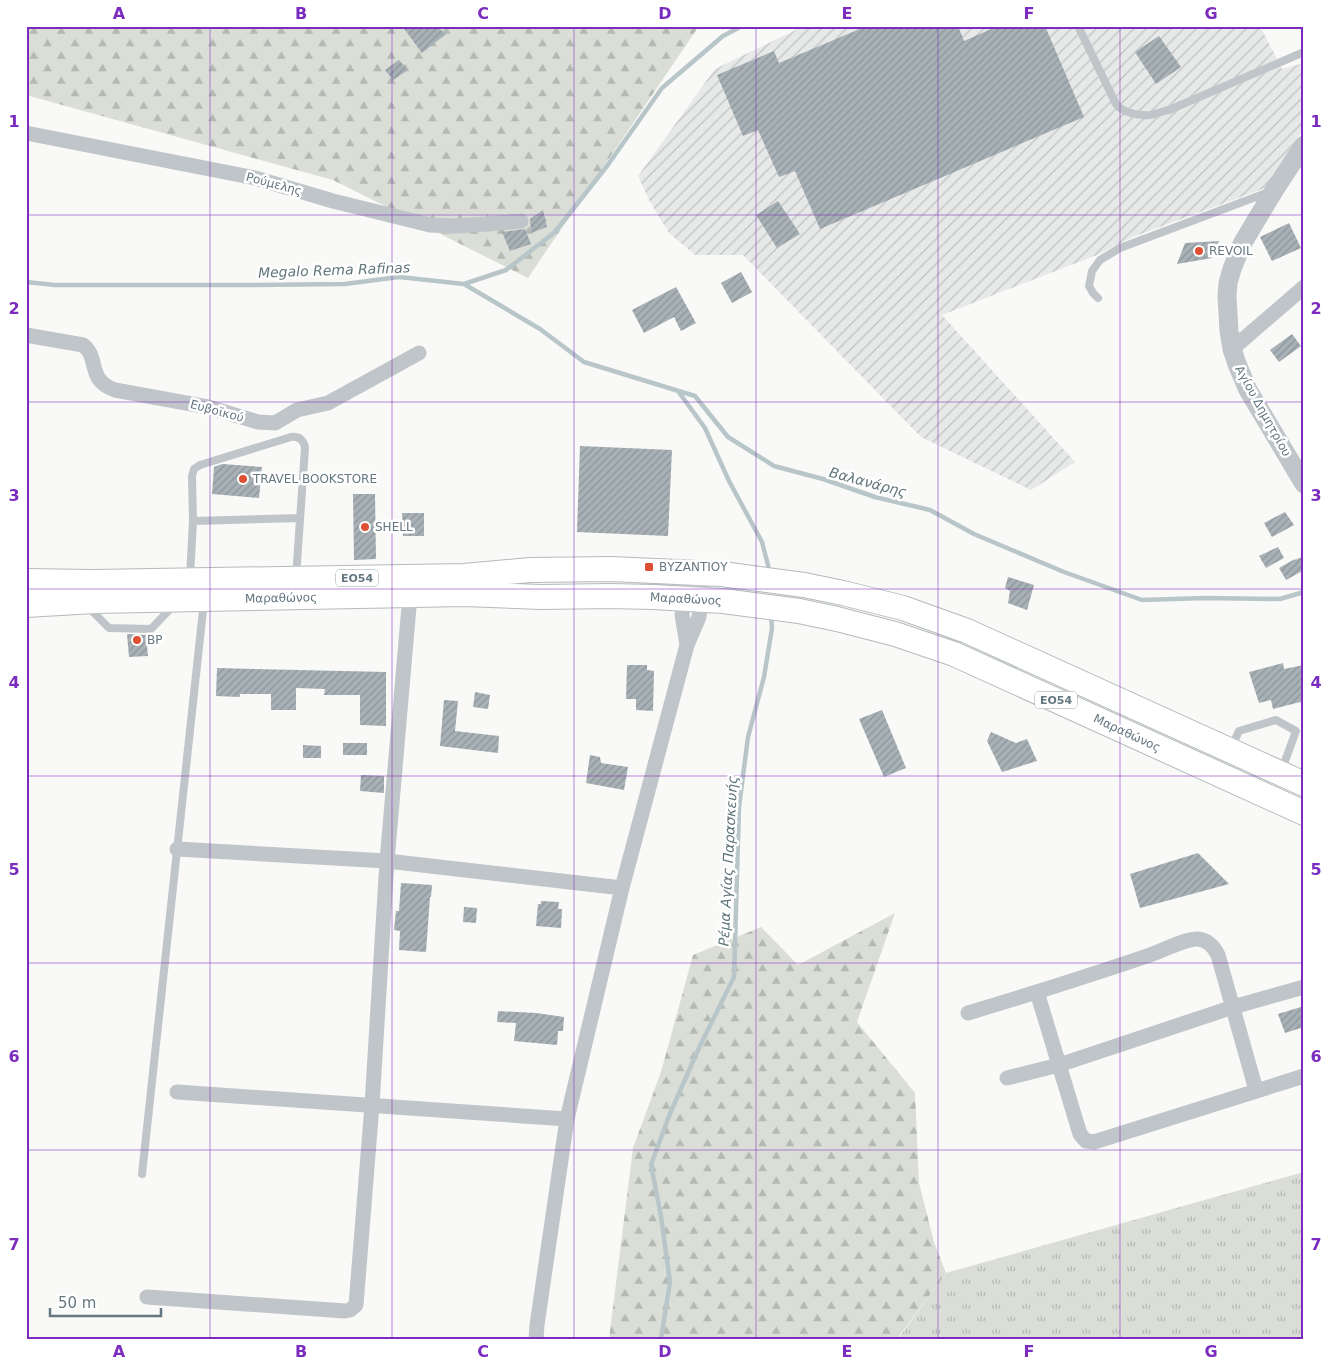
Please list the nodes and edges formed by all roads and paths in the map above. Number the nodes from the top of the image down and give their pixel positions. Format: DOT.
graph roads {
  1 [pos="1078,26"];
  2 [pos="1304,52"];
  3 [pos="26,133"];
  4 [pos="1304,145"];
  5 [pos="1275,189"];
  6 [pos="521,221"];
  7 [pos="1304,287"];
  8 [pos="1098,298"];
  9 [pos="26,335"];
  10 [pos="1232,349"];
  11 [pos="420,353"];
  12 [pos="1298,460"];
  13 [pos="1304,484"];
  14 [pos="300,518"];
  15 [pos="193,521"];
  16 [pos="695,573"];
  17 [pos="296,579"];
  18 [pos="26,581"];
  19 [pos="185,590"];
  20 [pos="410,595"];
  21 [pos="204,599"];
  22 [pos="692,599"];
  23 [pos="26,604"];
  24 [pos="1230,751"];
  25 [pos="1280,774"];
  26 [pos="1304,784"];
  27 [pos="1304,813"];
  28 [pos="177,849"];
  29 [pos="387,861"];
  30 [pos="622,888"];
  31 [pos="1304,988"];
  32 [pos="1037,992"];
  33 [pos="1233,1007"];
  34 [pos="968,1013"];
  35 [pos="1059,1065"];
  36 [pos="1304,1076"];
  37 [pos="1007,1078"];
  38 [pos="1256,1090"];
  39 [pos="177,1092"];
  40 [pos="372,1105"];
  41 [pos="567,1119"];
  42 [pos="142,1174"];
  43 [pos="148,1297"];
  44 [pos="536,1339"];
  1 -- 2 [label="lane"];
  3 -- 6 [label="street, Ρούμελης"];
  4 -- 5 [label="street, Αγίου Δημητρίου"];
  5 -- 8 [label="lane"];
  5 -- 10 [label="street, Αγίου Δημητρίου"];
  7 -- 10 [label="street"];
  9 -- 11 [label="street, Ευβοϊκού"];
  10 -- 12 [label="street, Αγίου Δημητρίου"];
  12 -- 13 [label="street, Αγίου Δημητρίου"];
  14 -- 15 [label="lane"];
  14 -- 15 [label="lane"];
  14 -- 17 [label="lane"];
  15 -- 19 [label="lane"];
  16 -- 17 [label="main road, Μαραθώνος / ΕΟ54"];
  16 -- 22 [label="street"];
  16 -- 24 [label="main road, Μαραθώνος / ΕΟ54"];
  17 -- 19 [label="main road, Μαραθώνος / ΕΟ54"];
  18 -- 19 [label="main road, Μαραθώνος / ΕΟ54"];
  19 -- 21 [label="main road, Μαραθώνος / ΕΟ54"];
  19 -- 23 [label="main road, Μαραθώνος / ΕΟ54"];
  20 -- 21 [label="main road, Μαραθώνος / ΕΟ54"];
  20 -- 22 [label="main road, Μαραθώνος / ΕΟ54"];
  20 -- 29 [label="street"];
  21 -- 28 [label="lane"];
  22 -- 27 [label="main road, Μαραθώνος / ΕΟ54"];
  22 -- 30 [label="street"];
  24 -- 25 [label="main road, Μαραθώνος / ΕΟ54"];
  24 -- 25 [label="lane"];
  25 -- 26 [label="main road, Μαραθώνος / ΕΟ54"];
  28 -- 29 [label="street"];
  28 -- 42 [label="lane"];
  29 -- 30 [label="street"];
  29 -- 40 [label="street"];
  30 -- 41 [label="street"];
  31 -- 33 [label="street"];
  32 -- 33 [label="street"];
  32 -- 34 [label="street"];
  32 -- 35 [label="street"];
  33 -- 35 [label="street"];
  33 -- 38 [label="street"];
  35 -- 37 [label="street"];
  35 -- 38 [label="street"];
  36 -- 38 [label="street"];
  39 -- 40 [label="street"];
  40 -- 41 [label="street"];
  40 -- 43 [label="street"];
  41 -- 44 [label="street"];
}
